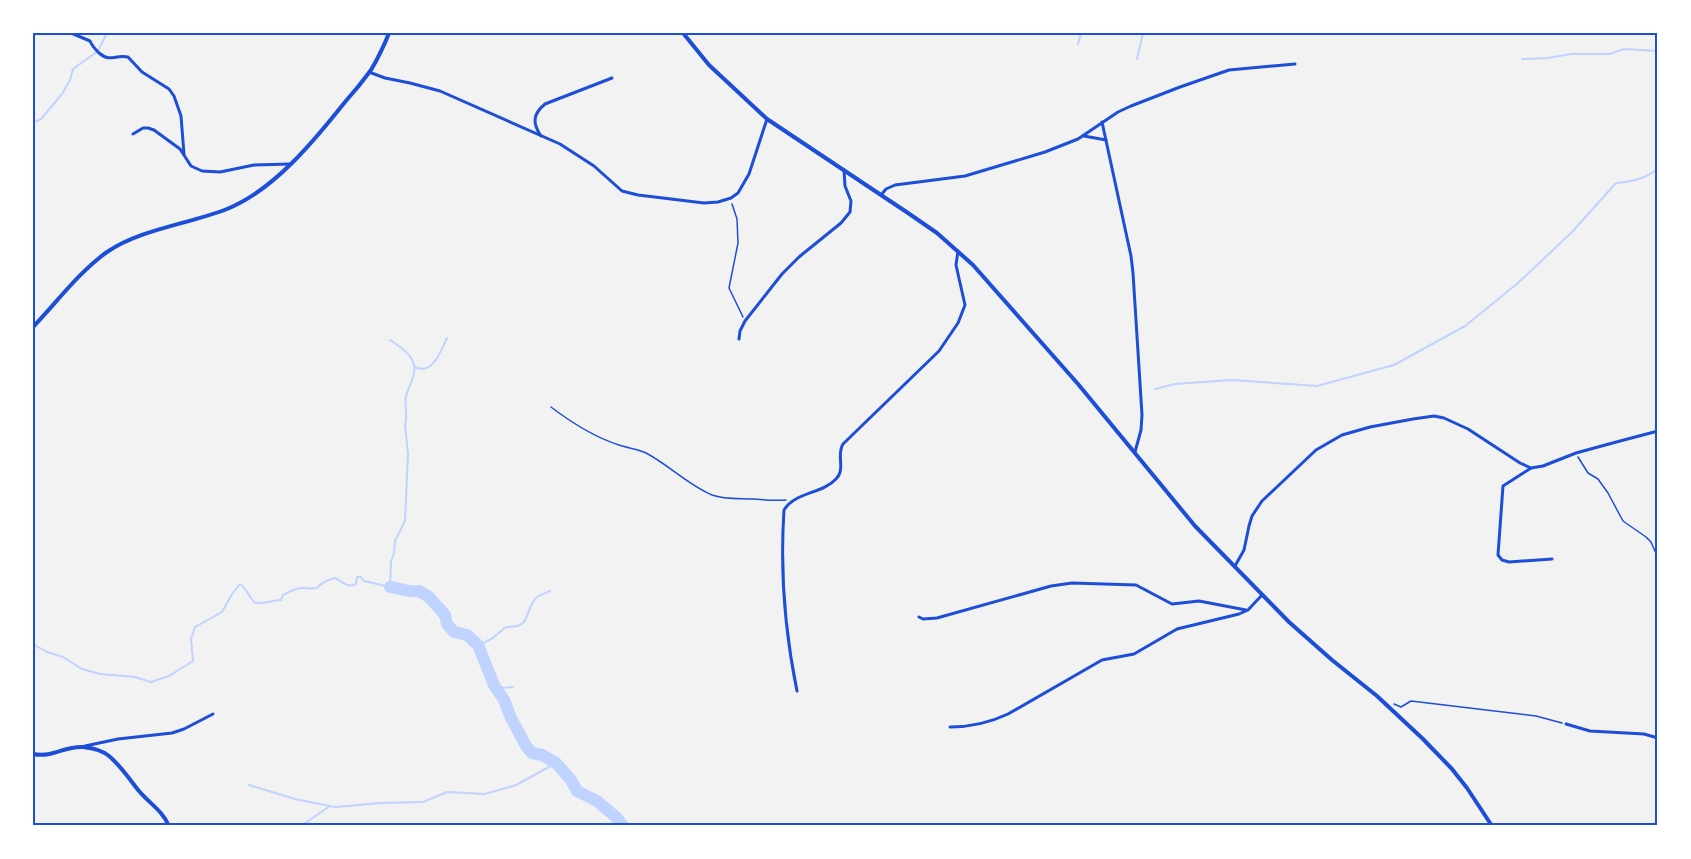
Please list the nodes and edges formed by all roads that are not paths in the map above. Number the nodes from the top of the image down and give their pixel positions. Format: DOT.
graph roads {
  1 [pos="71,33"];
  2 [pos="389,33"];
  3 [pos="683,33"];
  4 [pos="1295,64"];
  5 [pos="369,72"];
  6 [pos="612,78"];
  7 [pos="767,119"];
  8 [pos="1102,122"];
  9 [pos="133,134"];
  10 [pos="1084,135"];
  11 [pos="542,137"];
  12 [pos="1106,140"];
  13 [pos="184,154"];
  14 [pos="290,164"];
  15 [pos="844,170"];
  16 [pos="881,195"];
  17 [pos="958,251"];
  18 [pos="33,327"];
  19 [pos="739,339"];
  20 [pos="1658,433"];
  21 [pos="1134,454"];
  22 [pos="1531,468"];
  23 [pos="1552,559"];
  24 [pos="1236,566"];
  25 [pos="1262,596"];
  26 [pos="1248,610"];
  27 [pos="919,617"];
  28 [pos="797,691"];
  29 [pos="213,714"];
  30 [pos="1566,724"];
  31 [pos="950,727"];
  32 [pos="1658,738"];
  33 [pos="82,747"];
  34 [pos="33,754"];
  35 [pos="169,826"];
  36 [pos="1492,826"];
  1 -- 13 [label="street"];
  2 -- 5 [label="street"];
  3 -- 7 [label="street"];
  4 -- 8 [label="street"];
  5 -- 11 [label="street"];
  5 -- 14 [label="street"];
  6 -- 11 [label="street"];
  7 -- 11 [label="street"];
  7 -- 15 [label="street"];
  8 -- 10 [label="street"];
  8 -- 12 [label="street"];
  9 -- 13 [label="street"];
  10 -- 12 [label="street"];
  10 -- 16 [label="street"];
  12 -- 21 [label="street"];
  13 -- 14 [label="street"];
  14 -- 18 [label="street"];
  15 -- 16 [label="street"];
  15 -- 19 [label="street"];
  16 -- 17 [label="street"];
  17 -- 21 [label="street"];
  17 -- 28 [label="street"];
  20 -- 22 [label="street"];
  21 -- 24 [label="street"];
  22 -- 23 [label="street"];
  22 -- 24 [label="street"];
  24 -- 25 [label="street"];
  25 -- 26 [label="street"];
  25 -- 36 [label="street"];
  26 -- 27 [label="street"];
  26 -- 31 [label="street"];
  29 -- 33 [label="street"];
  30 -- 32 [label="street"];
  33 -- 34 [label="street"];
  33 -- 35 [label="street"];
}
